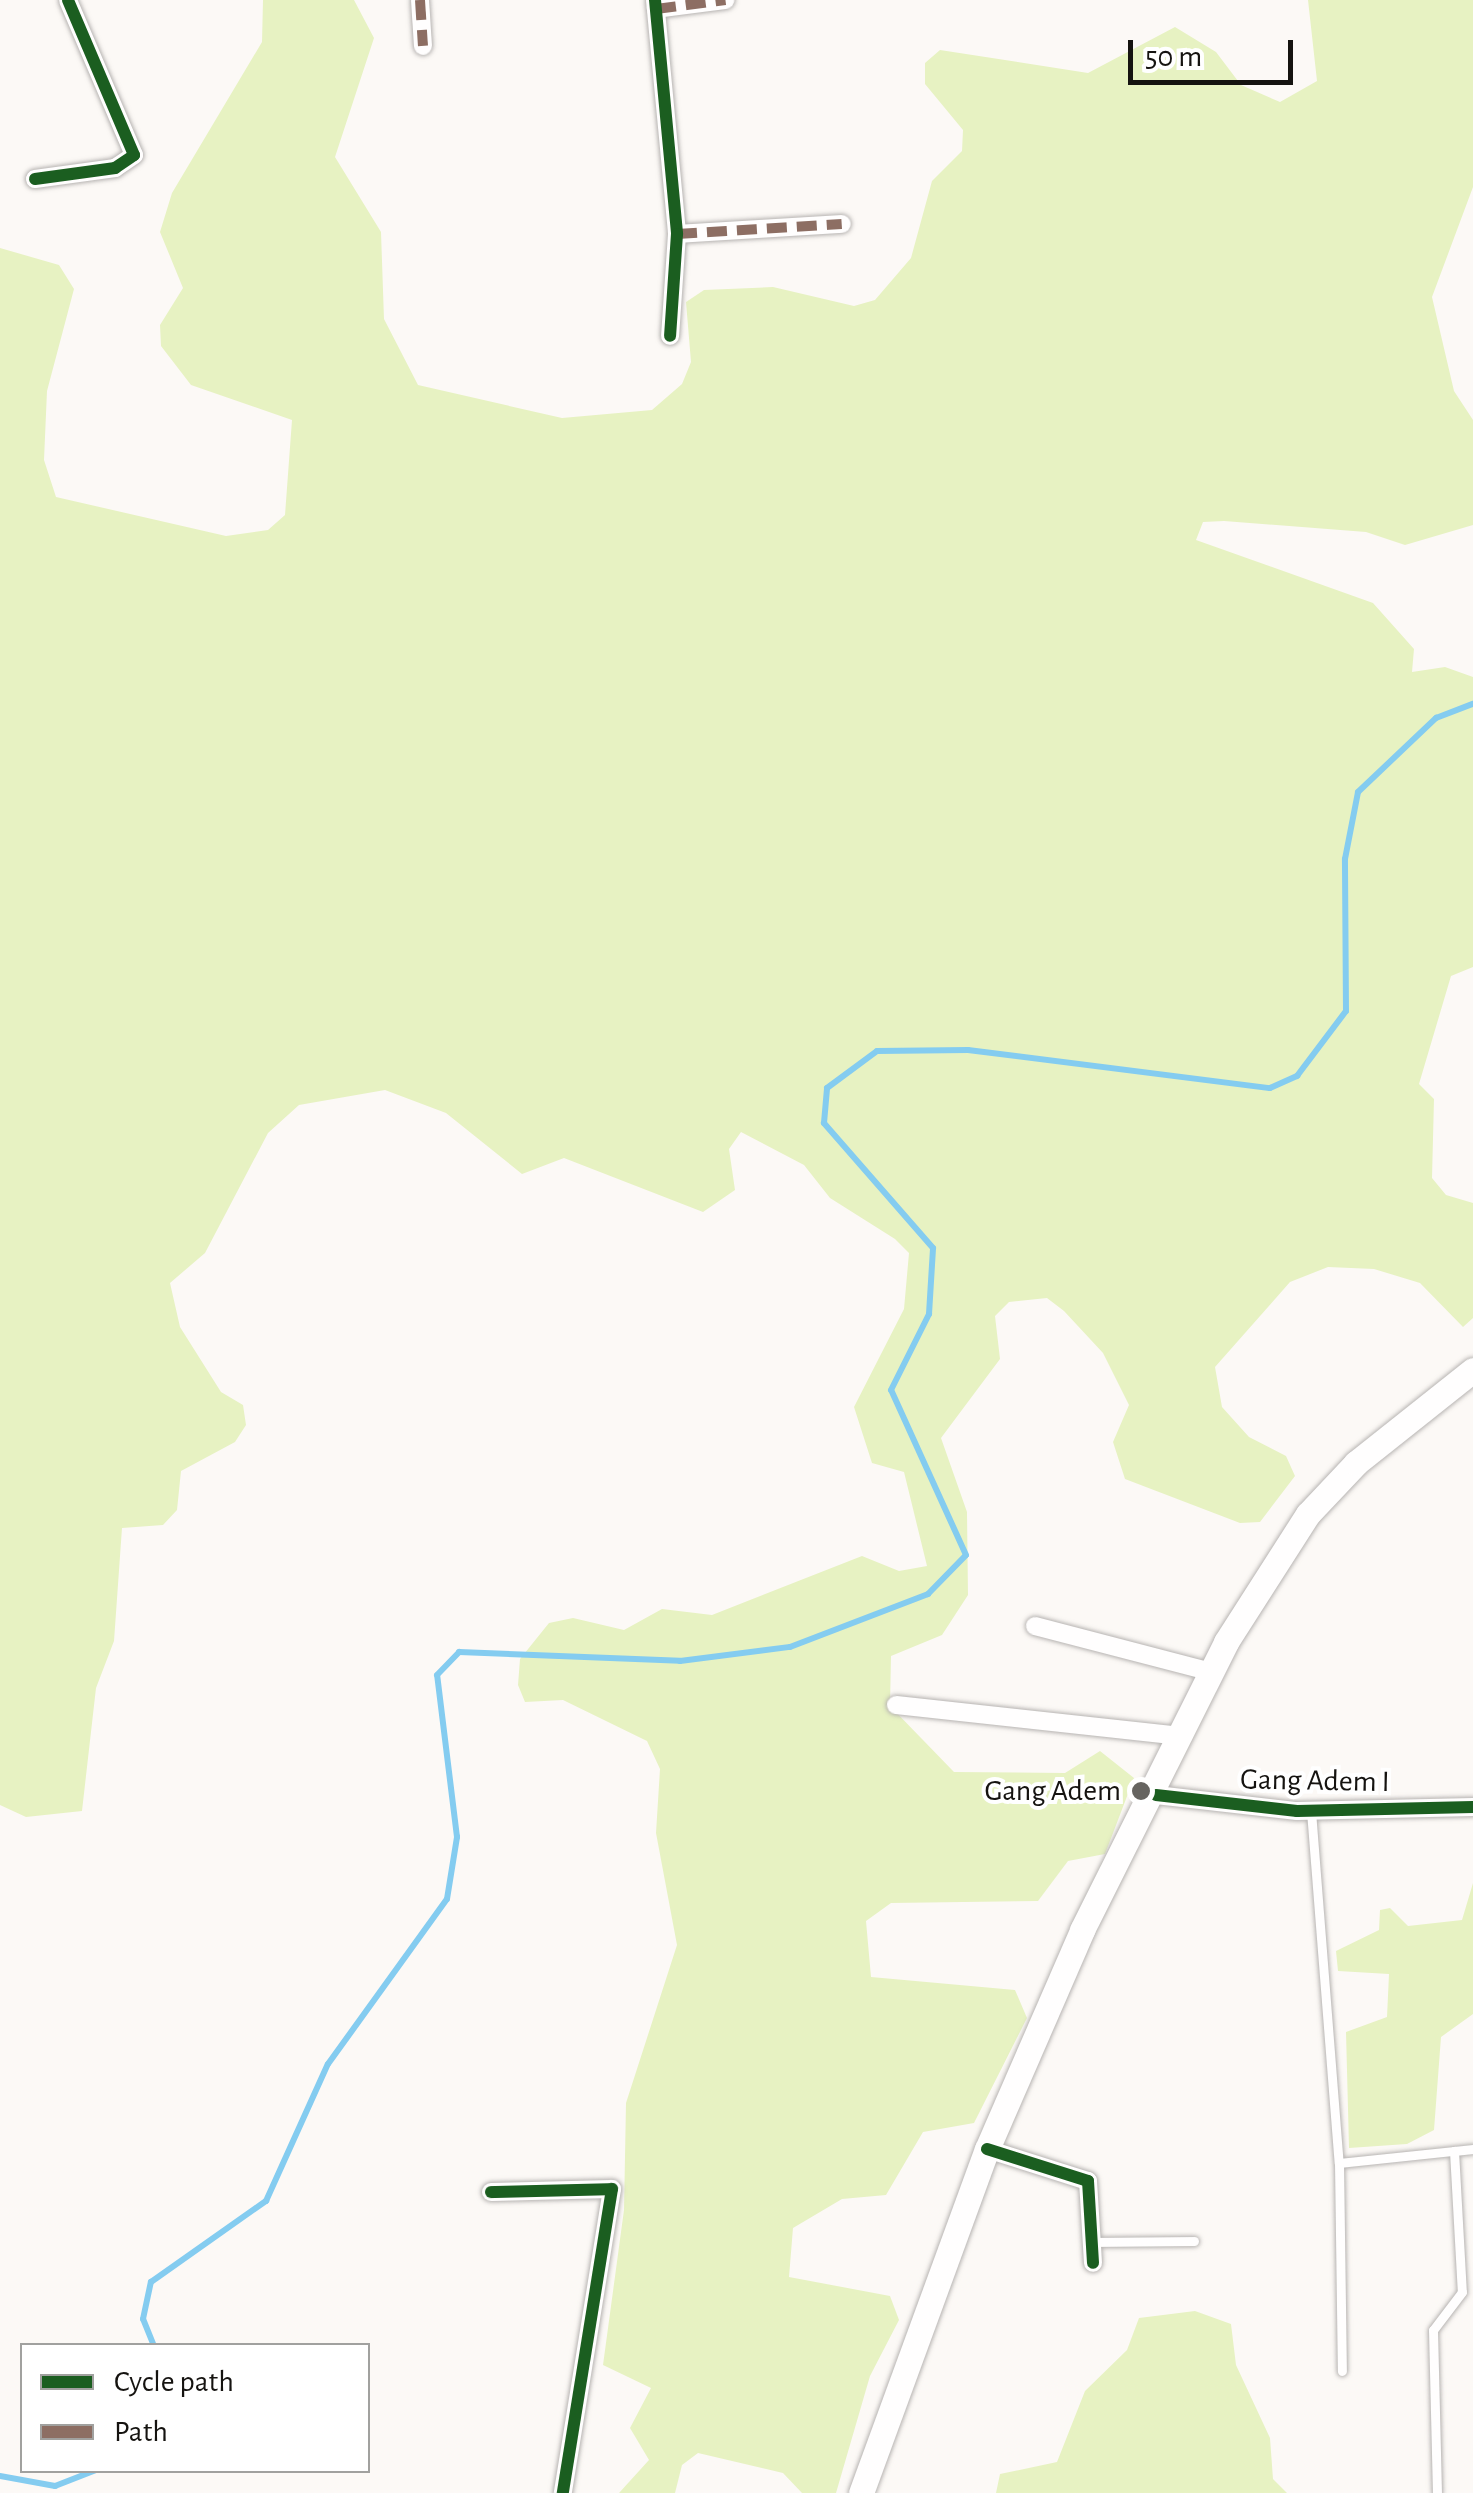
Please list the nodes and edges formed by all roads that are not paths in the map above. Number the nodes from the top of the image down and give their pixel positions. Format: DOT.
graph roads {
  1 [pos="68,0"];
  2 [pos="420,0"];
  3 [pos="725,0"];
  4 [pos="655,4"];
  5 [pos="423,46"];
  6 [pos="35,179"];
  7 [pos="842,224"];
  8 [pos="677,234"];
  9 [pos="670,336"];
  10 [pos="1473,1370"];
  11 [pos="1035,1626"];
  12 [pos="1212,1672"];
  13 [pos="896,1705"];
  14 [pos="1183,1736"];
  15 [pos="1156,1795"];
  16 [pos="1473,1808"];
  17 [pos="1312,1810"];
  18 [pos="986,2149"];
  19 [pos="1473,2149"];
  20 [pos="1454,2151"];
  21 [pos="1339,2164"];
  22 [pos="491,2192"];
  23 [pos="1194,2241"];
  24 [pos="1093,2242"];
  25 [pos="1093,2263"];
  26 [pos="1342,2371"];
  27 [pos="563,2493"];
  28 [pos="861,2493"];
  29 [pos="1437,2493"];
  1 -- 6 [label="street"];
  2 -- 5 [label="street"];
  3 -- 4 [label="street"];
  4 -- 8 [label="street"];
  7 -- 8 [label="street"];
  8 -- 9 [label="street"];
  10 -- 12 [label="main road"];
  11 -- 12 [label="street"];
  12 -- 14 [label="main road"];
  13 -- 14 [label="street"];
  14 -- 15 [label="main road"];
  15 -- 17 [label="street, Gang Adem I"];
  15 -- 18 [label="main road"];
  16 -- 17 [label="street, Gang Adem I"];
  17 -- 21 [label="lane"];
  18 -- 24 [label="street"];
  18 -- 28 [label="main road"];
  19 -- 20 [label="lane"];
  20 -- 21 [label="lane"];
  20 -- 29 [label="lane"];
  21 -- 26 [label="lane"];
  22 -- 27 [label="street"];
  23 -- 24 [label="lane"];
  24 -- 25 [label="street"];
}
